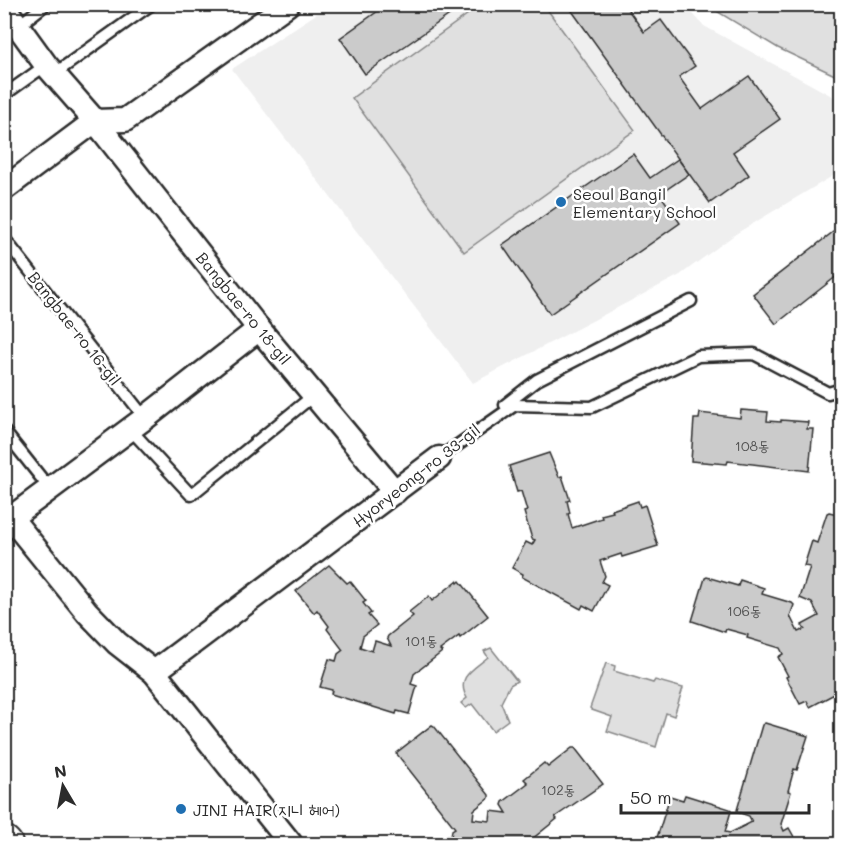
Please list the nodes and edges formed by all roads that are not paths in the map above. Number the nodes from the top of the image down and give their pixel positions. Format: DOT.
graph roads {
  1 [pos="46,4"];
  2 [pos="152,4"];
  3 [pos="288,4"];
  4 [pos="10,19"];
  5 [pos="50,69"];
  6 [pos="4,95"];
  7 [pos="95,121"];
  8 [pos="4,189"];
  9 [pos="4,238"];
  10 [pos="691,301"];
  11 [pos="259,329"];
  12 [pos="842,389"];
  13 [pos="314,395"];
  14 [pos="137,423"];
  15 [pos="4,431"];
  16 [pos="439,458"];
  17 [pos="50,489"];
  18 [pos="395,492"];
  19 [pos="8,520"];
  20 [pos="154,672"];
  21 [pos="291,844"];
  1 -- 4 [label="lane"];
  2 -- 5 [label="lane"];
  3 -- 7 [label="street"];
  4 -- 5 [label="street, Bangbae-ro 18-gil"];
  5 -- 6 [label="lane"];
  5 -- 7 [label="street, Bangbae-ro 18-gil"];
  7 -- 8 [label="street"];
  7 -- 11 [label="street, Bangbae-ro 18-gil"];
  9 -- 14 [label="lane, Bangbae-ro 16-gil"];
  10 -- 16 [label="lane, Hyoryeong-ro 33-gil"];
  11 -- 13 [label="street, Bangbae-ro 18-gil"];
  11 -- 14 [label="street"];
  12 -- 16 [label="lane"];
  13 -- 14 [label="lane, Bangbae-ro 16-gil"];
  13 -- 18 [label="street, Bangbae-ro 18-gil"];
  14 -- 17 [label="street"];
  15 -- 17 [label="lane"];
  16 -- 18 [label="street, Hyoryeong-ro 33-gil"];
  17 -- 19 [label="street"];
  18 -- 20 [label="street, Hyoryeong-ro 33-gil"];
  19 -- 20 [label="street"];
  20 -- 21 [label="street"];
}
